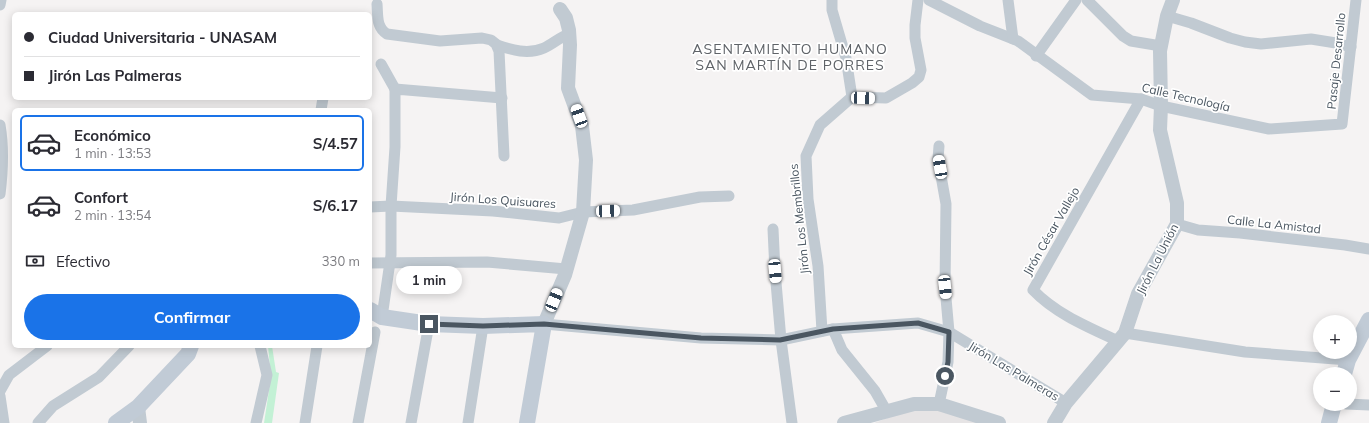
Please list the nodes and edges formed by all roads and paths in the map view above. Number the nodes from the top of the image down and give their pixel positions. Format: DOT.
graph roads {
  1 [pos="0,0"];
  2 [pos="832,0"];
  3 [pos="918,0"];
  4 [pos="929,0"];
  5 [pos="1008,0"];
  6 [pos="1076,0"];
  7 [pos="1087,0"];
  8 [pos="1173,0"];
  9 [pos="1356,0"];
  10 [pos="378,4"];
  11 [pos="0,5"];
  12 [pos="560,9"];
  13 [pos="1167,16"];
  14 [pos="569,34"];
  15 [pos="1012,39"];
  16 [pos="497,45"];
  17 [pos="1161,46"];
  18 [pos="1351,47"];
  19 [pos="1036,56"];
  20 [pos="381,64"];
  21 [pos="395,89"];
  22 [pos="852,97"];
  23 [pos="502,98"];
  24 [pos="1141,98"];
  25 [pos="1161,106"];
  26 [pos="0,124"];
  27 [pos="1342,124"];
  28 [pos="939,146"];
  29 [pos="504,156"];
  30 [pos="0,194"];
  31 [pos="729,196"];
  32 [pos="391,206"];
  33 [pos="372,207"];
  34 [pos="583,212"];
  35 [pos="1177,224"];
  36 [pos="773,229"];
  37 [pos="1369,249"];
  38 [pos="372,263"];
  39 [pos="390,263"];
  40 [pos="566,269"];
  41 [pos="376,314"];
  42 [pos="1369,320"];
  43 [pos="429,324"];
  44 [pos="544,324"];
  45 [pos="483,326"];
  46 [pos="828,330"];
  47 [pos="375,332"];
  48 [pos="949,332"];
  49 [pos="1122,337"];
  50 [pos="780,340"];
  51 [pos="44,348"];
  52 [pos="127,348"];
  53 [pos="190,348"];
  54 [pos="260,348"];
  55 [pos="317,348"];
  56 [pos="1346,367"];
  57 [pos="2,383"];
  58 [pos="0,396"];
  59 [pos="1066,403"];
  60 [pos="939,404"];
  61 [pos="1357,404"];
  62 [pos="1369,405"];
  63 [pos="138,407"];
  64 [pos="1332,411"];
  65 [pos="887,412"];
  66 [pos="4,423"];
  67 [pos="38,423"];
  68 [pos="116,423"];
  69 [pos="140,423"];
  70 [pos="256,423"];
  71 [pos="304,423"];
  72 [pos="358,423"];
  73 [pos="411,423"];
  74 [pos="468,423"];
  75 [pos="526,423"];
  76 [pos="792,423"];
  77 [pos="844,423"];
  78 [pos="999,423"];
  79 [pos="1054,423"];
  80 [pos="1329,423"];
  1 -- 11 [label="street"];
  2 -- 22 [label="street"];
  3 -- 22 [label="street"];
  4 -- 15 [label="street, Calle Tecnología"];
  5 -- 15 [label="street"];
  6 -- 19 [label="street"];
  7 -- 17 [label="street"];
  8 -- 13 [label="street, Jirón La Unión"];
  9 -- 18 [label="street, Pasaje Desarrollo"];
  10 -- 16 [label="street"];
  12 -- 14 [label="street"];
  13 -- 17 [label="street, Jirón La Unión"];
  13 -- 18 [label="street"];
  14 -- 16 [label="street"];
  14 -- 34 [label="street"];
  15 -- 19 [label="street, Calle Tecnología"];
  16 -- 23 [label="street"];
  17 -- 25 [label="street, Jirón La Unión"];
  18 -- 27 [label="street, Pasaje Desarrollo"];
  19 -- 24 [label="street, Calle Tecnología"];
  20 -- 21 [label="street"];
  21 -- 23 [label="street"];
  21 -- 32 [label="street"];
  22 -- 46 [label="street, Jirón Los Membrillos"];
  23 -- 29 [label="street"];
  24 -- 25 [label="street, Calle Tecnología"];
  24 -- 49 [label="street, Jirón César Vallejo"];
  25 -- 27 [label="street, Calle Tecnología"];
  25 -- 35 [label="street, Jirón La Unión"];
  26 -- 30 [label="street"];
  28 -- 48 [label="street"];
  31 -- 34 [label="street, Jirón Los Quisuares"];
  32 -- 33 [label="street, Jirón Los Quisuares"];
  32 -- 34 [label="street, Jirón Los Quisuares"];
  32 -- 39 [label="street"];
  34 -- 40 [label="street"];
  35 -- 37 [label="street, Calle La Amistad"];
  35 -- 49 [label="street, Jirón La Unión"];
  36 -- 50 [label="street"];
  38 -- 39 [label="street"];
  39 -- 40 [label="street"];
  39 -- 41 [label="street"];
  40 -- 44 [label="street"];
  41 -- 43 [label="main road, Jirón Las Palmeras"];
  42 -- 56 [label="main road"];
  43 -- 45 [label="main road, Jirón Las Palmeras"];
  43 -- 73 [label="street"];
  44 -- 45 [label="main road, Jirón Las Palmeras"];
  44 -- 50 [label="street, Jirón Las Palmeras"];
  44 -- 75 [label="main road"];
  45 -- 74 [label="street"];
  46 -- 48 [label="street, Jirón Las Palmeras"];
  46 -- 50 [label="street, Jirón Las Palmeras"];
  46 -- 65 [label="street, Jirón Los Membrillos"];
  47 -- 72 [label="street"];
  48 -- 59 [label="street, Jirón Las Palmeras"];
  48 -- 60 [label="street"];
  49 -- 56 [label="street, Jirón César Vallejo"];
  49 -- 59 [label="street, Jirón La Unión"];
  50 -- 76 [label="street"];
  51 -- 57 [label="street"];
  52 -- 67 [label="street"];
  53 -- 63 [label="main road"];
  54 -- 70 [label="street"];
  55 -- 71 [label="street"];
  58 -- 66 [label="street"];
  59 -- 79 [label="street, Jirón La Unión"];
  60 -- 65 [label="street"];
  60 -- 78 [label="street"];
  61 -- 62 [label="street"];
  63 -- 68 [label="main road"];
  63 -- 69 [label="street"];
  64 -- 80 [label="main road"];
  65 -- 77 [label="street"];
}
